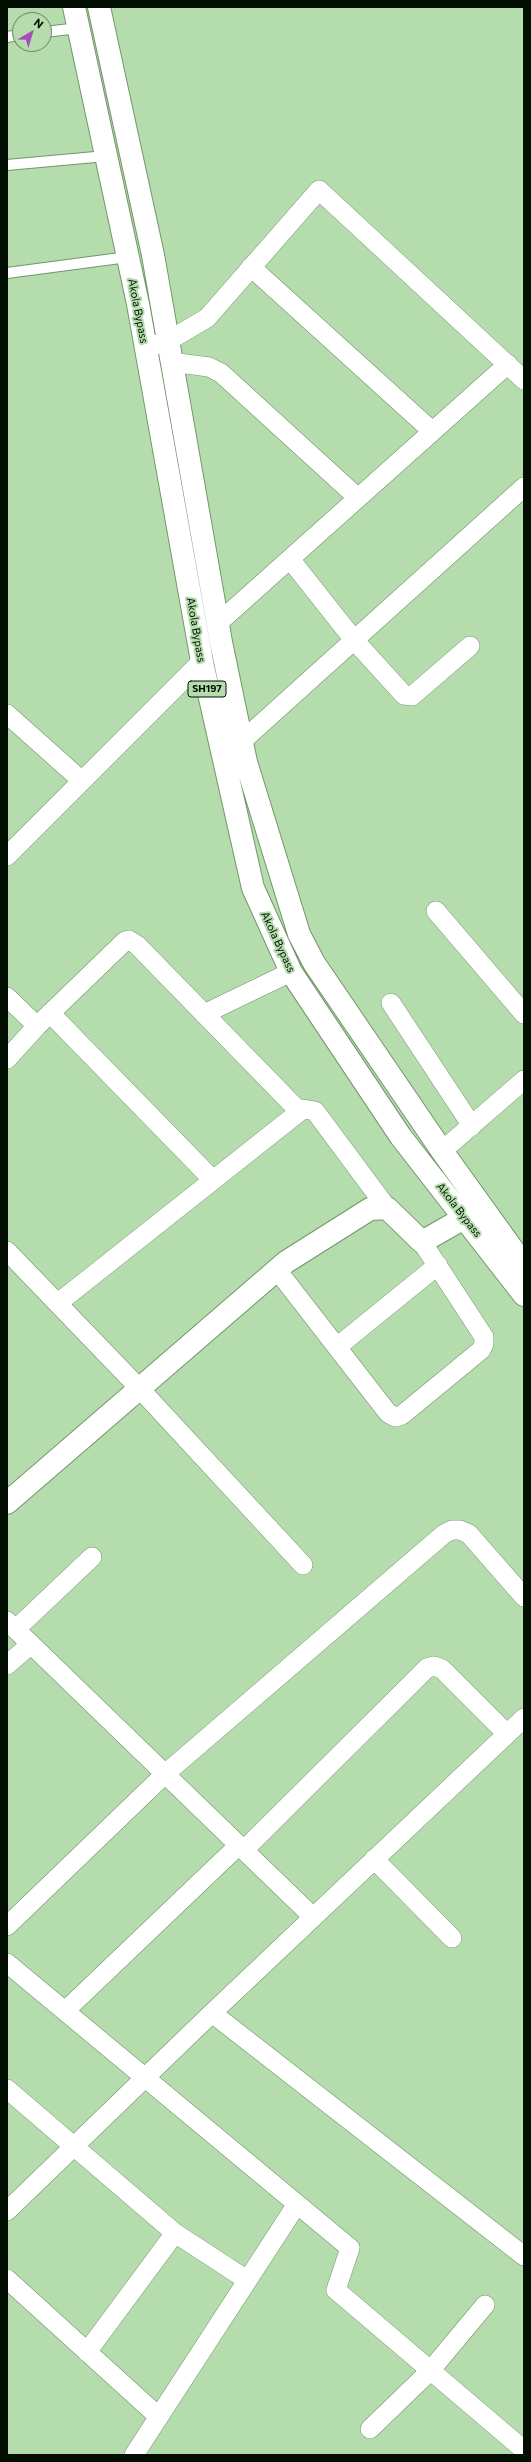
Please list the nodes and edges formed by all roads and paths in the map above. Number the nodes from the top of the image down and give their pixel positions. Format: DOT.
graph roads {
  1 [pos="74,7"];
  2 [pos="99,7"];
  3 [pos="79,28"];
  4 [pos="52,31"];
  5 [pos="106,156"];
  6 [pos="7,165"];
  7 [pos="128,257"];
  8 [pos="251,268"];
  9 [pos="7,273"];
  10 [pos="146,348"];
  11 [pos="170,352"];
  12 [pos="508,364"];
  13 [pos="524,380"];
  14 [pos="432,431"];
  15 [pos="524,486"];
  16 [pos="358,498"];
  17 [pos="290,558"];
  18 [pos="218,624"];
  19 [pos="354,640"];
  20 [pos="470,646"];
  21 [pos="202,660"];
  22 [pos="228,676"];
  23 [pos="208,689"];
  24 [pos="7,714"];
  25 [pos="241,742"];
  26 [pos="82,781"];
  27 [pos="7,856"];
  28 [pos="436,911"];
  29 [pos="291,972"];
  30 [pos="7,997"];
  31 [pos="391,1003"];
  32 [pos="50,1013"];
  33 [pos="204,1014"];
  34 [pos="524,1014"];
  35 [pos="37,1026"];
  36 [pos="7,1059"];
  37 [pos="524,1080"];
  38 [pos="299,1111"];
  39 [pos="472,1126"];
  40 [pos="442,1151"];
  41 [pos="213,1180"];
  42 [pos="387,1208"];
  43 [pos="464,1218"];
  44 [pos="422,1242"];
  45 [pos="7,1251"];
  46 [pos="438,1266"];
  47 [pos="524,1266"];
  48 [pos="277,1270"];
  49 [pos="524,1295"];
  50 [pos="58,1303"];
  51 [pos="337,1347"];
  52 [pos="140,1389"];
  53 [pos="7,1503"];
  54 [pos="92,1557"];
  55 [pos="302,1565"];
  56 [pos="524,1597"];
  57 [pos="11,1625"];
  58 [pos="31,1644"];
  59 [pos="7,1665"];
  60 [pos="524,1718"];
  61 [pos="507,1734"];
  62 [pos="165,1774"];
  63 [pos="241,1847"];
  64 [pos="374,1859"];
  65 [pos="313,1917"];
  66 [pos="7,1926"];
  67 [pos="452,1938"];
  68 [pos="7,1963"];
  69 [pos="65,2011"];
  70 [pos="212,2013"];
  71 [pos="145,2078"];
  72 [pos="7,2089"];
  73 [pos="74,2147"];
  74 [pos="297,2204"];
  75 [pos="7,2211"];
  76 [pos="175,2233"];
  77 [pos="524,2256"];
  78 [pos="7,2279"];
  79 [pos="247,2280"];
  80 [pos="485,2305"];
  81 [pos="88,2352"];
  82 [pos="430,2371"];
  83 [pos="159,2417"];
  84 [pos="370,2429"];
  85 [pos="524,2450"];
  86 [pos="134,2455"];
  1 -- 3 [label="main road, Akola Bypass / SH197"];
  2 -- 11 [label="main road, Akola Bypass / SH197"];
  3 -- 4 [label="lane"];
  3 -- 5 [label="main road, Akola Bypass / SH197"];
  5 -- 6 [label="lane"];
  5 -- 7 [label="main road, Akola Bypass / SH197"];
  7 -- 9 [label="lane"];
  7 -- 10 [label="main road, Akola Bypass / SH197"];
  8 -- 11 [label="street"];
  8 -- 12 [label="street"];
  8 -- 14 [label="street"];
  10 -- 11 [label="street"];
  10 -- 21 [label="main road, Akola Bypass / SH197"];
  11 -- 16 [label="street"];
  11 -- 18 [label="main road, Akola Bypass / SH197"];
  12 -- 13 [label="street"];
  12 -- 14 [label="street"];
  14 -- 16 [label="street"];
  15 -- 19 [label="street"];
  16 -- 17 [label="street"];
  17 -- 18 [label="street"];
  17 -- 19 [label="street"];
  18 -- 22 [label="main road, Akola Bypass / SH197"];
  19 -- 20 [label="street"];
  19 -- 25 [label="street"];
  21 -- 23 [label="main road, Akola Bypass / SH197"];
  21 -- 26 [label="street"];
  22 -- 23 [label="main road"];
  22 -- 25 [label="main road, Akola Bypass / SH197"];
  23 -- 29 [label="main road, Akola Bypass / SH197"];
  24 -- 26 [label="street"];
  25 -- 40 [label="main road, Akola Bypass / SH197"];
  26 -- 27 [label="street"];
  28 -- 34 [label="street"];
  29 -- 33 [label="street"];
  29 -- 43 [label="main road, Akola Bypass / SH197"];
  30 -- 35 [label="street"];
  31 -- 39 [label="street"];
  32 -- 33 [label="street"];
  32 -- 35 [label="street"];
  32 -- 41 [label="street"];
  33 -- 38 [label="street"];
  35 -- 36 [label="street"];
  37 -- 39 [label="street"];
  38 -- 41 [label="street"];
  38 -- 42 [label="street"];
  39 -- 40 [label="street"];
  40 -- 47 [label="main road, Akola Bypass / SH197"];
  41 -- 50 [label="street"];
  42 -- 44 [label="main road"];
  42 -- 48 [label="main road"];
  43 -- 44 [label="main road"];
  43 -- 49 [label="main road, Akola Bypass / SH197"];
  44 -- 46 [label="street"];
  45 -- 50 [label="street"];
  46 -- 51 [label="street"];
  46 -- 51 [label="street"];
  48 -- 51 [label="street"];
  48 -- 52 [label="main road"];
  50 -- 52 [label="street"];
  52 -- 53 [label="main road"];
  52 -- 55 [label="street"];
  54 -- 57 [label="street"];
  56 -- 62 [label="street"];
  57 -- 58 [label="street"];
  58 -- 59 [label="street"];
  58 -- 62 [label="street"];
  60 -- 61 [label="street"];
  61 -- 63 [label="street"];
  61 -- 64 [label="street"];
  62 -- 63 [label="street"];
  62 -- 66 [label="street"];
  63 -- 65 [label="street"];
  63 -- 69 [label="street"];
  64 -- 65 [label="street"];
  64 -- 67 [label="street"];
  65 -- 70 [label="street"];
  68 -- 69 [label="street"];
  69 -- 71 [label="street"];
  70 -- 71 [label="street"];
  70 -- 77 [label="street"];
  71 -- 73 [label="street"];
  71 -- 74 [label="street"];
  72 -- 73 [label="street"];
  73 -- 75 [label="street"];
  73 -- 76 [label="street"];
  74 -- 79 [label="street"];
  74 -- 82 [label="street"];
  76 -- 79 [label="street"];
  76 -- 81 [label="street"];
  78 -- 81 [label="street"];
  79 -- 83 [label="street"];
  80 -- 82 [label="street"];
  81 -- 83 [label="street"];
  82 -- 84 [label="street"];
  82 -- 85 [label="street"];
  83 -- 86 [label="street"];
}
